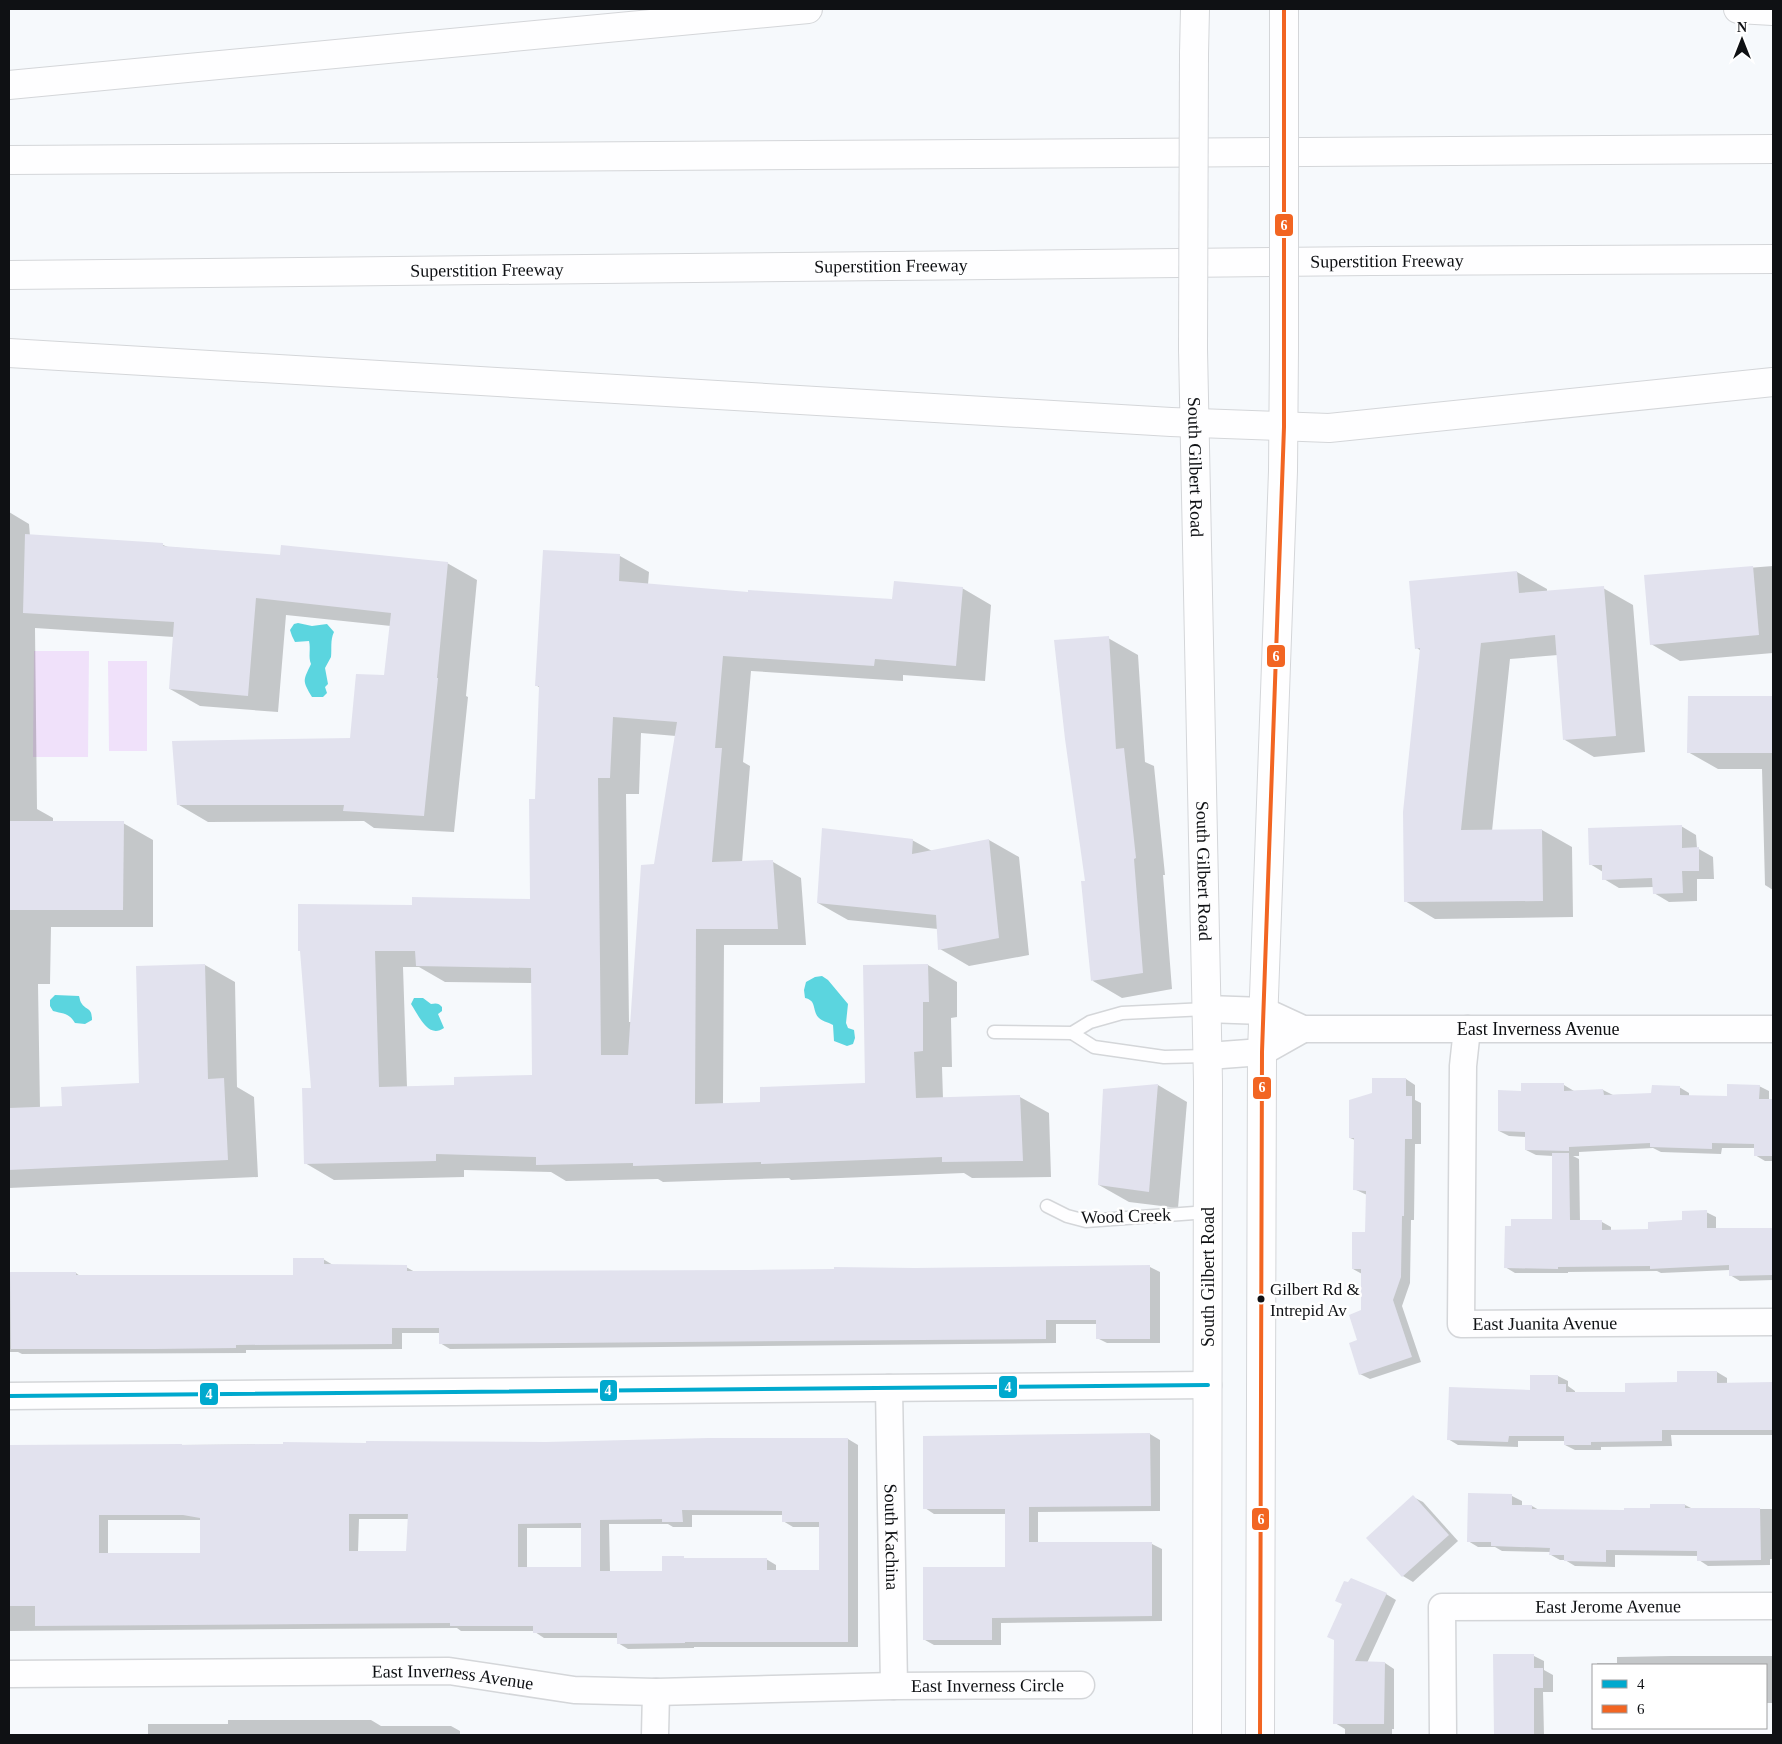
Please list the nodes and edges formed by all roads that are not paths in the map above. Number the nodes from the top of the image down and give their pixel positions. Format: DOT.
graph roads {
  1 [pos="808,9"];
  2 [pos="1194,9"];
  3 [pos="1284,9"];
  4 [pos="1738,9"];
  5 [pos="1773,11"];
  6 [pos="9,85"];
  7 [pos="1773,149"];
  8 [pos="9,160"];
  9 [pos="1773,259"];
  10 [pos="9,275"];
  11 [pos="9,353"];
  12 [pos="1773,382"];
  13 [pos="1194,423"];
  14 [pos="1284,427"];
  15 [pos="1206,1009"];
  16 [pos="1264,1011"];
  17 [pos="1303,1029"];
  18 [pos="1467,1029"];
  19 [pos="1773,1029"];
  20 [pos="994,1032"];
  21 [pos="1072,1033"];
  22 [pos="1262,1052"];
  23 [pos="1208,1056"];
  24 [pos="1047,1206"];
  25 [pos="1208,1212"];
  26 [pos="1773,1322"];
  27 [pos="1208,1386"];
  28 [pos="888,1388"];
  29 [pos="9,1396"];
  30 [pos="1773,1606"];
  31 [pos="9,1674"];
  32 [pos="1081,1685"];
  33 [pos="894,1686"];
  34 [pos="656,1692"];
  35 [pos="655,1735"];
  36 [pos="1207,1735"];
  37 [pos="1260,1735"];
  38 [pos="1443,1735"];
  1 -- 6 [label="main road"];
  2 -- 13 [label="main road, South Gilbert Road, bridge"];
  3 -- 14 [label="main road, bridge"];
  4 -- 5 [label="main road"];
  7 -- 8 [label="main road"];
  9 -- 10 [label="main road, Superstition Freeway"];
  11 -- 13 [label="main road"];
  12 -- 14 [label="main road"];
  13 -- 14 [label="main road"];
  13 -- 15 [label="main road, South Gilbert Road"];
  14 -- 16 [label="main road"];
  15 -- 16 [label="street, East Inverness Avenue"];
  15 -- 21 [label="lane"];
  15 -- 23 [label="main road, South Gilbert Road"];
  16 -- 17 [label="street, East Inverness Avenue"];
  16 -- 22 [label="main road"];
  17 -- 18 [label="street, East Inverness Avenue"];
  17 -- 22 [label="street, East Inverness Avenue"];
  18 -- 19 [label="street, East Inverness Avenue"];
  18 -- 26 [label="street, East Juanita Avenue"];
  20 -- 21 [label="lane"];
  21 -- 23 [label="lane"];
  22 -- 23 [label="street, East Inverness Avenue"];
  22 -- 37 [label="main road"];
  23 -- 25 [label="main road, South Gilbert Road"];
  24 -- 25 [label="lane, Wood Creek"];
  25 -- 27 [label="main road, South Gilbert Road"];
  27 -- 28 [label="street"];
  27 -- 36 [label="main road, South Gilbert Road"];
  28 -- 29 [label="street"];
  28 -- 33 [label="street, South Kachina"];
  30 -- 38 [label="street, East Jerome Avenue"];
  31 -- 34 [label="street, East Inverness Avenue"];
  32 -- 33 [label="street, East Inverness Circle"];
  33 -- 34 [label="street, East Inverness Avenue"];
  34 -- 35 [label="street"];
}
